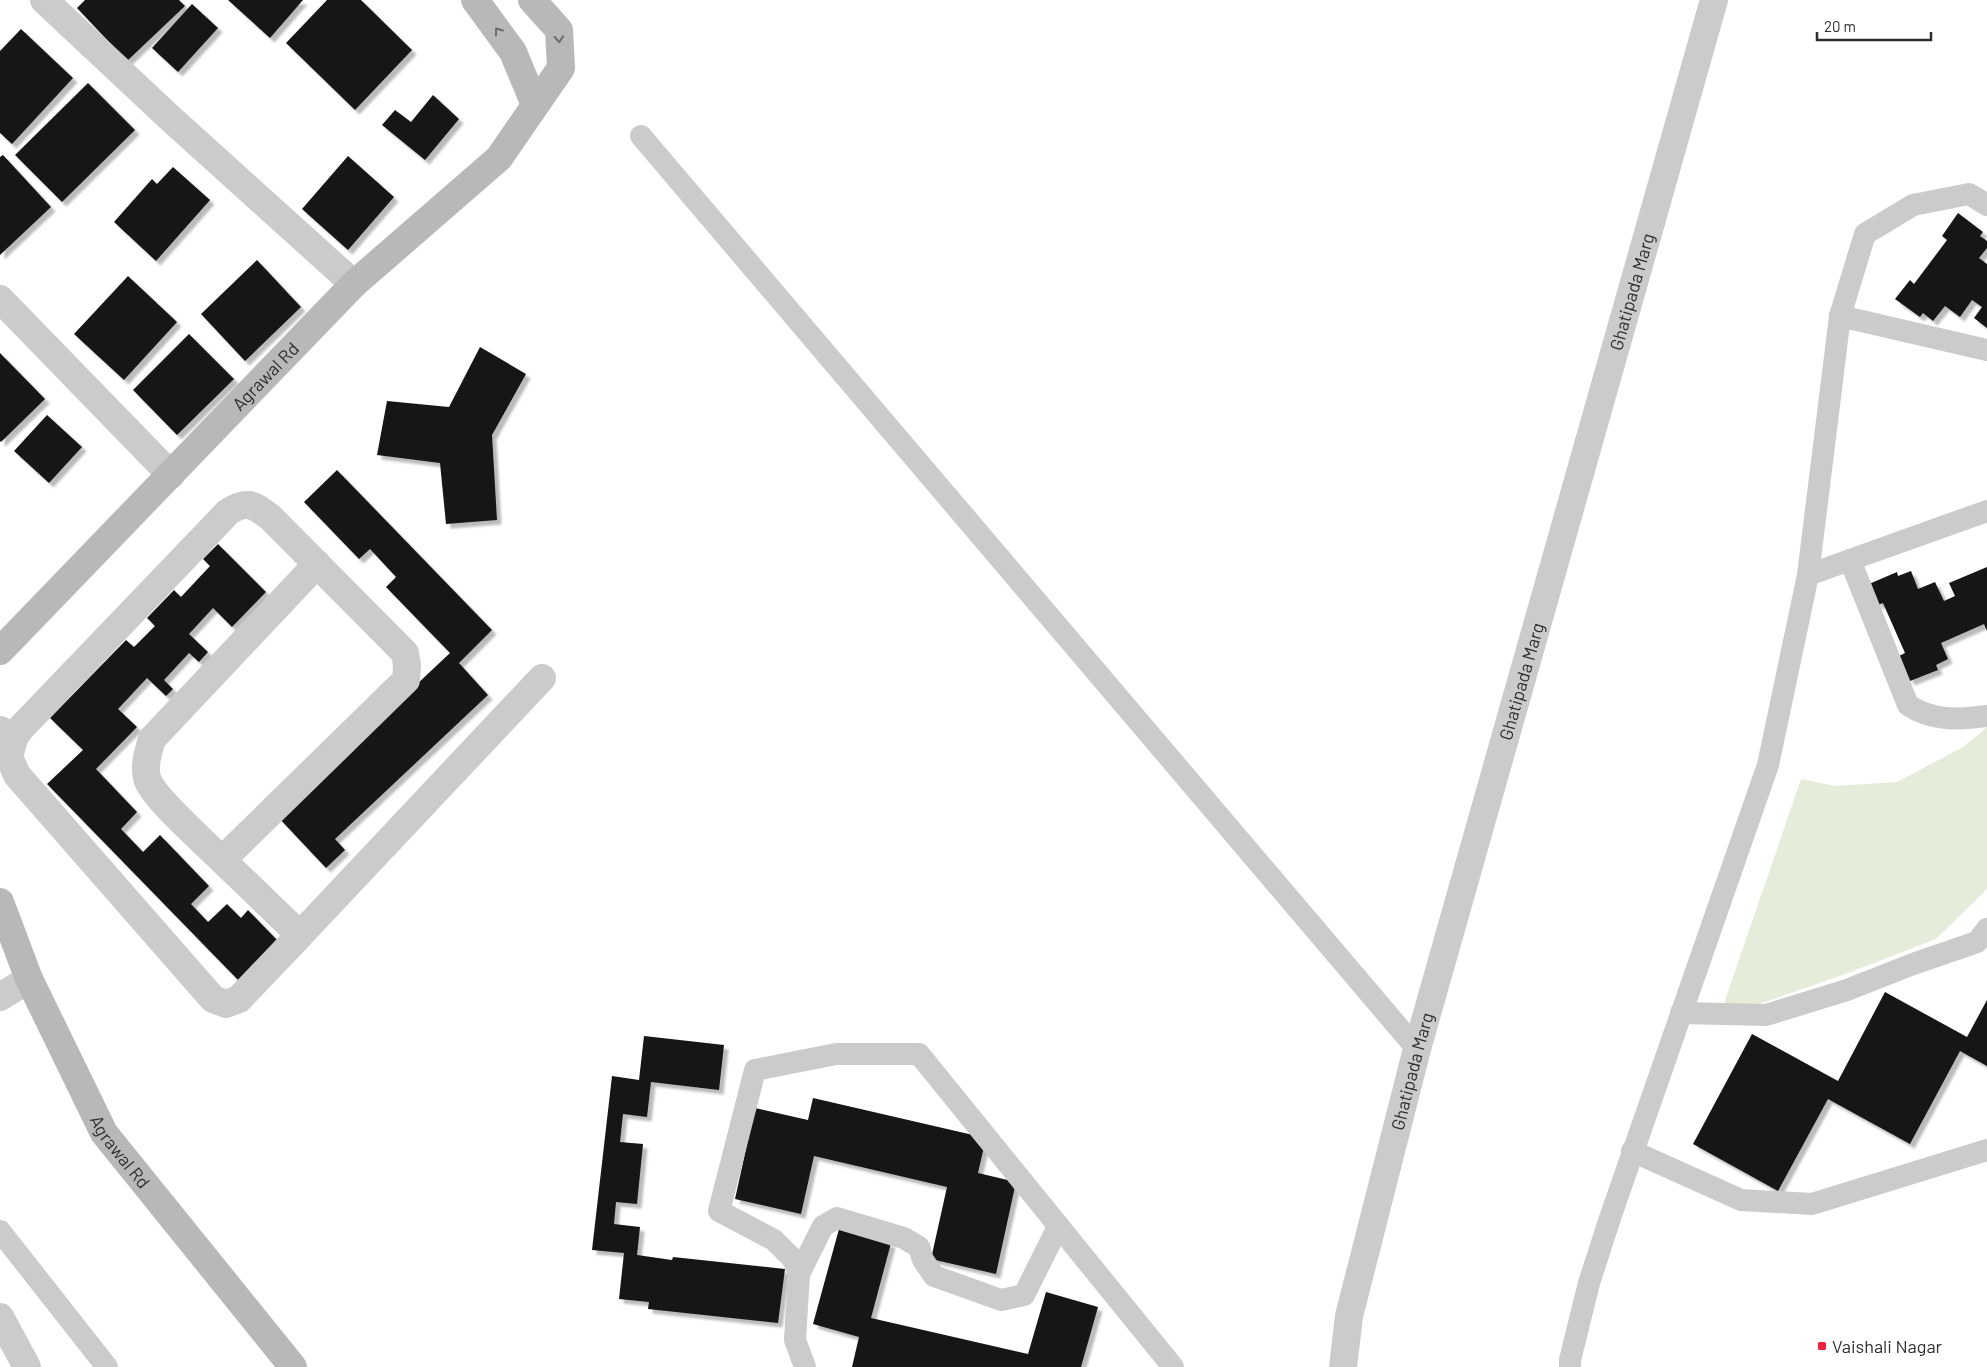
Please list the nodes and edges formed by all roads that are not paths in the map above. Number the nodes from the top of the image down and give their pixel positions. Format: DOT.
graph roads {
  1 [pos="44,0"];
  2 [pos="475,0"];
  3 [pos="532,0"];
  4 [pos="1714,0"];
  5 [pos="535,105"];
  6 [pos="641,136"];
  7 [pos="1987,205"];
  8 [pos="354,284"];
  9 [pos="0,299"];
  10 [pos="1840,316"];
  11 [pos="1987,350"];
  12 [pos="172,475"];
  13 [pos="1987,511"];
  14 [pos="1850,560"];
  15 [pos="317,564"];
  16 [pos="1808,575"];
  17 [pos="0,652"];
  18 [pos="542,678"];
  19 [pos="1987,716"];
  20 [pos="7,734"];
  21 [pos="222,860"];
  22 [pos="0,902"];
  23 [pos="1987,929"];
  24 [pos="300,935"];
  25 [pos="29,979"];
  26 [pos="2,993"];
  27 [pos="1680,1013"];
  28 [pos="1417,1050"];
  29 [pos="1987,1150"];
  30 [pos="1632,1151"];
  31 [pos="1058,1227"];
  32 [pos="0,1231"];
  33 [pos="799,1274"];
  34 [pos="0,1317"];
  35 [pos="27,1367"];
  36 [pos="107,1367"];
  37 [pos="293,1367"];
  38 [pos="805,1367"];
  39 [pos="1173,1367"];
  40 [pos="1343,1367"];
  41 [pos="1570,1367"];
  1 -- 8 [label="street"];
  5 -- 2 [label="street, one-way"];
  3 -- 5 [label="street, Agrawal Rd, one-way"];
  4 -- 28 [label="street, Ghatipada Marg"];
  5 -- 8 [label="street, Agrawal Rd"];
  6 -- 28 [label="lane"];
  7 -- 10 [label="lane"];
  8 -- 12 [label="street, Agrawal Rd"];
  9 -- 12 [label="street"];
  10 -- 11 [label="lane"];
  10 -- 16 [label="lane"];
  12 -- 17 [label="street, Agrawal Rd"];
  13 -- 14 [label="lane"];
  14 -- 16 [label="lane"];
  14 -- 19 [label="lane"];
  15 -- 20 [label="street"];
  15 -- 21 [label="street"];
  15 -- 21 [label="street"];
  16 -- 27 [label="lane"];
  18 -- 24 [label="street"];
  20 -- 24 [label="street"];
  21 -- 24 [label="street"];
  22 -- 25 [label="street, Agrawal Rd"];
  23 -- 27 [label="lane"];
  25 -- 26 [label="street"];
  25 -- 37 [label="street, Agrawal Rd"];
  27 -- 30 [label="lane"];
  28 -- 40 [label="street, Ghatipada Marg"];
  29 -- 30 [label="lane"];
  30 -- 41 [label="lane"];
  31 -- 33 [label="lane"];
  31 -- 33 [label="lane"];
  31 -- 39 [label="lane"];
  32 -- 36 [label="lane"];
  33 -- 38 [label="lane"];
  34 -- 35 [label="street"];
}
